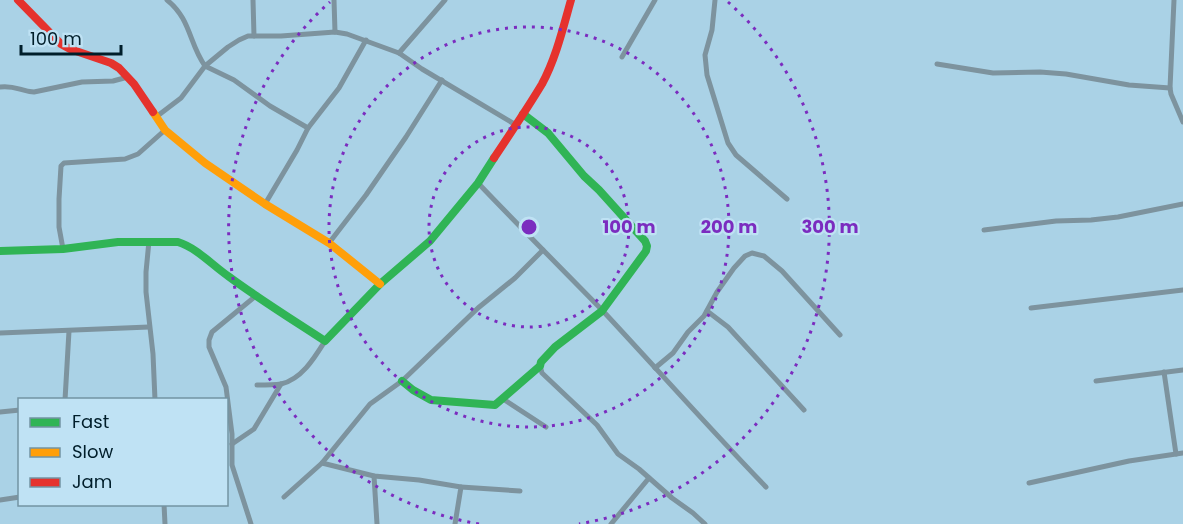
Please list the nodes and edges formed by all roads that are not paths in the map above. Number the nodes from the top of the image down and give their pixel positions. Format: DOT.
graph roads {
  1 [pos="167,0"];
  2 [pos="253,0"];
  3 [pos="334,0"];
  4 [pos="445,0"];
  5 [pos="571,0"];
  6 [pos="655,0"];
  7 [pos="715,0"];
  8 [pos="1174,0"];
  9 [pos="20,1"];
  10 [pos="1173,17"];
  11 [pos="1183,17"];
  12 [pos="335,32"];
  13 [pos="254,36"];
  14 [pos="366,40"];
  15 [pos="399,53"];
  16 [pos="622,57"];
  17 [pos="937,64"];
  18 [pos="205,66"];
  19 [pos="128,77"];
  20 [pos="442,80"];
  21 [pos="0,87"];
  22 [pos="1170,88"];
  23 [pos="523,114"];
  24 [pos="156,117"];
  25 [pos="1182,119"];
  26 [pos="516,125"];
  27 [pos="308,128"];
  28 [pos="165,130"];
  29 [pos="478,183"];
  30 [pos="787,198"];
  31 [pos="265,204"];
  32 [pos="1183,204"];
  33 [pos="984,230"];
  34 [pos="149,241"];
  35 [pos="329,243"];
  36 [pos="63,249"];
  37 [pos="543,250"];
  38 [pos="0,251"];
  39 [pos="380,284"];
  40 [pos="1183,290"];
  41 [pos="257,295"];
  42 [pos="1031,308"];
  43 [pos="602,311"];
  44 [pos="707,311"];
  45 [pos="149,327"];
  46 [pos="69,331"];
  47 [pos="0,333"];
  48 [pos="840,335"];
  49 [pos="326,341"];
  50 [pos="540,366"];
  51 [pos="655,368"];
  52 [pos="1183,370"];
  53 [pos="1164,372"];
  54 [pos="402,381"];
  55 [pos="1096,381"];
  56 [pos="281,384"];
  57 [pos="257,385"];
  58 [pos="65,398"];
  59 [pos="155,398"];
  60 [pos="227,398"];
  61 [pos="503,399"];
  62 [pos="228,403"];
  63 [pos="18,410"];
  64 [pos="804,410"];
  65 [pos="0,412"];
  66 [pos="546,427"];
  67 [pos="232,444"];
  68 [pos="1183,453"];
  69 [pos="1176,454"];
  70 [pos="322,463"];
  71 [pos="374,476"];
  72 [pos="649,478"];
  73 [pos="1029,483"];
  74 [pos="461,487"];
  75 [pos="766,487"];
  76 [pos="520,491"];
  77 [pos="284,497"];
  78 [pos="18,498"];
  79 [pos="0,500"];
  80 [pos="164,506"];
  81 [pos="165,524"];
  82 [pos="251,524"];
  83 [pos="377,524"];
  84 [pos="455,524"];
  85 [pos="611,524"];
  86 [pos="705,524"];
  1 -- 18 [label="street"];
  2 -- 13 [label="street"];
  3 -- 12 [label="street"];
  4 -- 15 [label="street"];
  5 -- 23 [label="street"];
  6 -- 16 [label="street"];
  7 -- 30 [label="street"];
  8 -- 10 [label="street"];
  9 -- 19 [label="street"];
  10 -- 11 [label="street"];
  10 -- 22 [label="street"];
  12 -- 13 [label="street"];
  12 -- 14 [label="street"];
  13 -- 18 [label="street"];
  14 -- 15 [label="street"];
  14 -- 27 [label="street"];
  15 -- 20 [label="street"];
  17 -- 22 [label="street"];
  18 -- 24 [label="street"];
  18 -- 27 [label="street"];
  19 -- 21 [label="street"];
  19 -- 24 [label="street"];
  20 -- 26 [label="street"];
  20 -- 35 [label="street"];
  22 -- 25 [label="street"];
  23 -- 26 [label="street"];
  23 -- 43 [label="street"];
  24 -- 28 [label="street"];
  26 -- 29 [label="street"];
  27 -- 31 [label="street"];
  28 -- 31 [label="street"];
  28 -- 36 [label="street"];
  29 -- 37 [label="street"];
  29 -- 39 [label="street"];
  31 -- 35 [label="street"];
  32 -- 33 [label="street"];
  34 -- 36 [label="street"];
  34 -- 41 [label="street"];
  34 -- 45 [label="street"];
  35 -- 39 [label="street"];
  36 -- 38 [label="street"];
  37 -- 43 [label="street"];
  37 -- 54 [label="street"];
  39 -- 49 [label="street"];
  40 -- 42 [label="street"];
  41 -- 49 [label="street"];
  41 -- 60 [label="street"];
  43 -- 50 [label="street"];
  43 -- 51 [label="street"];
  44 -- 48 [label="street"];
  44 -- 51 [label="street"];
  44 -- 64 [label="street"];
  45 -- 46 [label="street"];
  45 -- 59 [label="street"];
  46 -- 47 [label="street"];
  46 -- 58 [label="street"];
  49 -- 56 [label="street"];
  50 -- 61 [label="street"];
  50 -- 72 [label="street"];
  51 -- 75 [label="street"];
  52 -- 53 [label="street"];
  53 -- 55 [label="street"];
  53 -- 69 [label="street"];
  54 -- 61 [label="street"];
  54 -- 70 [label="street"];
  56 -- 57 [label="street"];
  56 -- 67 [label="street"];
  61 -- 66 [label="street"];
  62 -- 67 [label="street"];
  63 -- 65 [label="street"];
  67 -- 82 [label="street"];
  68 -- 69 [label="street"];
  69 -- 73 [label="street"];
  70 -- 71 [label="street"];
  70 -- 77 [label="street"];
  71 -- 74 [label="street"];
  71 -- 83 [label="street"];
  72 -- 85 [label="street"];
  72 -- 86 [label="street"];
  74 -- 76 [label="street"];
  74 -- 84 [label="street"];
  78 -- 79 [label="street"];
  80 -- 81 [label="street"];
}
